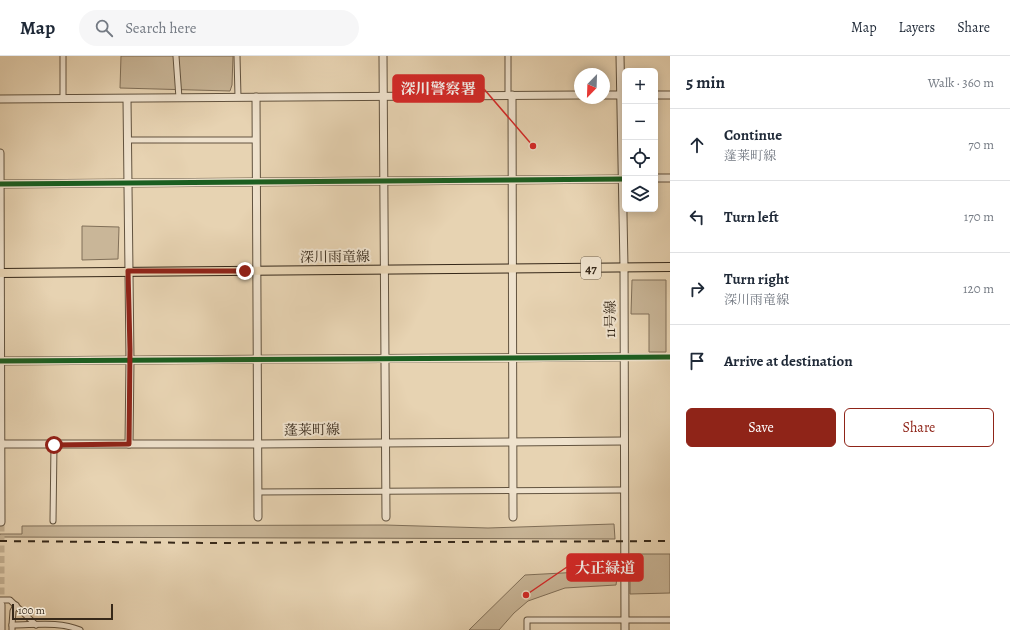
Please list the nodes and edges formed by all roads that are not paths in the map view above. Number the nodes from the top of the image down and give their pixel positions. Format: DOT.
graph roads {
  1 [pos="63,56"];
  2 [pos="176,56"];
  3 [pos="237,56"];
  4 [pos="383,56"];
  5 [pos="508,56"];
  6 [pos="620,56"];
  7 [pos="510,95"];
  8 [pos="574,95"];
  9 [pos="610,95"];
  10 [pos="622,95"];
  11 [pos="658,95"];
  12 [pos="670,95"];
  13 [pos="383,96"];
  14 [pos="238,97"];
  15 [pos="256,97"];
  16 [pos="179,98"];
  17 [pos="0,99"];
  18 [pos="63,99"];
  19 [pos="127,99"];
  20 [pos="622,104"];
  21 [pos="128,140"];
  22 [pos="256,140"];
  23 [pos="0,153"];
  24 [pos="623,176"];
  25 [pos="622,178"];
  26 [pos="658,178"];
  27 [pos="670,178"];
  28 [pos="512,179"];
  29 [pos="384,180"];
  30 [pos="128,182"];
  31 [pos="256,182"];
  32 [pos="0,184"];
  33 [pos="623,212"];
  34 [pos="624,267"];
  35 [pos="670,267"];
  36 [pos="512,269"];
  37 [pos="384,270"];
  38 [pos="128,271"];
  39 [pos="256,271"];
  40 [pos="0,273"];
  41 [pos="623,357"];
  42 [pos="670,357"];
  43 [pos="385,358"];
  44 [pos="512,358"];
  45 [pos="130,360"];
  46 [pos="258,360"];
  47 [pos="0,361"];
  48 [pos="624,441"];
  49 [pos="385,442"];
  50 [pos="513,442"];
  51 [pos="0,444"];
  52 [pos="129,444"];
  53 [pos="257,444"];
  54 [pos="54,445"];
  55 [pos="514,490"];
  56 [pos="624,490"];
  57 [pos="258,492"];
  58 [pos="385,492"];
  59 [pos="258,517"];
  60 [pos="386,517"];
  61 [pos="513,517"];
  62 [pos="53,521"];
  63 [pos="1,522"];
  64 [pos="0,603"];
  65 [pos="16,605"];
  66 [pos="624,620"];
  67 [pos="670,620"];
  68 [pos="36,625"];
  69 [pos="12,628"];
  70 [pos="1,630"];
  71 [pos="80,630"];
  72 [pos="526,630"];
  73 [pos="625,630"];
  1 -- 18 [label="street"];
  2 -- 16 [label="street"];
  3 -- 14 [label="street"];
  4 -- 13 [label="street"];
  5 -- 7 [label="street"];
  6 -- 10 [label="street, 11号線"];
  7 -- 8 [label="street"];
  7 -- 13 [label="street"];
  7 -- 28 [label="street"];
  9 -- 10 [label="street"];
  11 -- 12 [label="street"];
  13 -- 15 [label="street"];
  13 -- 29 [label="street"];
  14 -- 15 [label="street"];
  14 -- 16 [label="street"];
  15 -- 22 [label="street"];
  16 -- 19 [label="street"];
  17 -- 18 [label="street"];
  18 -- 19 [label="street"];
  19 -- 21 [label="street"];
  20 -- 24 [label="street, 11号線"];
  21 -- 22 [label="street"];
  21 -- 30 [label="street"];
  22 -- 31 [label="street"];
  23 -- 32 [label="street"];
  25 -- 28 [label="street"];
  26 -- 27 [label="street"];
  28 -- 29 [label="street"];
  28 -- 36 [label="street"];
  29 -- 31 [label="street"];
  29 -- 37 [label="street"];
  30 -- 31 [label="street"];
  30 -- 32 [label="street"];
  30 -- 38 [label="street"];
  31 -- 39 [label="street"];
  32 -- 40 [label="street"];
  33 -- 34 [label="street, 11号線"];
  34 -- 35 [label="main road, 深川雨竜線 / 47"];
  34 -- 36 [label="main road, 深川雨竜線 / 47"];
  34 -- 41 [label="street, 11号線"];
  36 -- 37 [label="main road, 深川雨竜線 / 47"];
  36 -- 44 [label="street"];
  37 -- 39 [label="main road, 深川雨竜線 / 47"];
  37 -- 43 [label="street"];
  38 -- 39 [label="main road, 深川雨竜線 / 47"];
  38 -- 40 [label="main road, 深川雨竜線 / 47"];
  38 -- 45 [label="street"];
  39 -- 46 [label="street"];
  40 -- 47 [label="street"];
  41 -- 42 [label="street"];
  41 -- 44 [label="street"];
  41 -- 48 [label="street, 11号線"];
  43 -- 44 [label="street"];
  43 -- 46 [label="street"];
  43 -- 49 [label="street"];
  44 -- 50 [label="street"];
  45 -- 46 [label="street"];
  45 -- 47 [label="street"];
  45 -- 52 [label="street"];
  46 -- 53 [label="street"];
  47 -- 51 [label="street"];
  48 -- 50 [label="street, 蓬莱町線"];
  48 -- 56 [label="street, 11号線"];
  49 -- 50 [label="street, 蓬莱町線"];
  49 -- 53 [label="street, 蓬莱町線"];
  49 -- 58 [label="street"];
  50 -- 55 [label="street"];
  51 -- 54 [label="street, 蓬莱町線"];
  51 -- 63 [label="street"];
  52 -- 53 [label="street, 蓬莱町線"];
  52 -- 54 [label="street, 蓬莱町線"];
  53 -- 57 [label="street"];
  54 -- 62 [label="street"];
  55 -- 56 [label="street"];
  55 -- 58 [label="street"];
  55 -- 61 [label="street"];
  56 -- 66 [label="street, 11号線"];
  57 -- 58 [label="street"];
  57 -- 59 [label="street"];
  58 -- 60 [label="street"];
  64 -- 65 [label="street"];
  64 -- 70 [label="street"];
  65 -- 68 [label="street"];
  65 -- 69 [label="street"];
  66 -- 67 [label="street"];
  66 -- 72 [label="street"];
  66 -- 73 [label="street, 11号線"];
  68 -- 69 [label="street"];
  68 -- 71 [label="street"];
}
